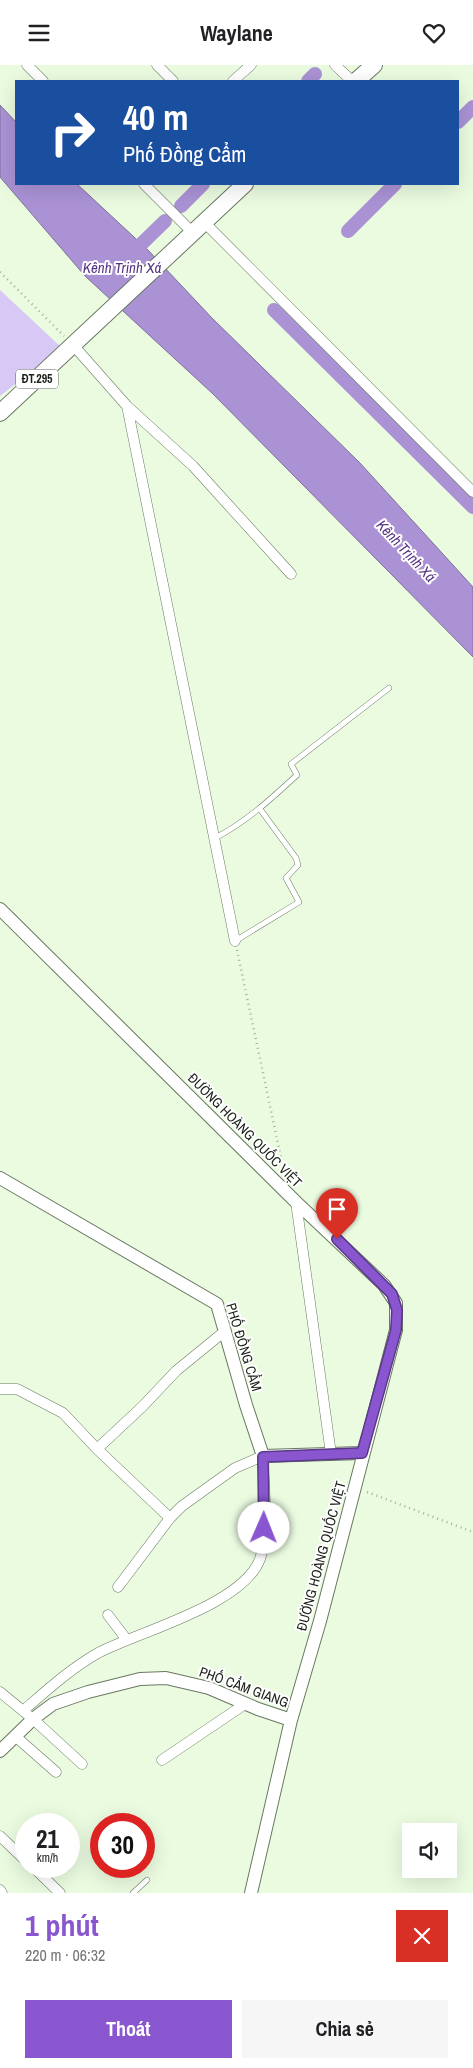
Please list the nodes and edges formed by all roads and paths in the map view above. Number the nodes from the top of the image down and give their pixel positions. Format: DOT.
graph roads {
  1 [pos="26,65"];
  2 [pos="157,65"];
  3 [pos="251,65"];
  4 [pos="336,65"];
  5 [pos="374,65"];
  6 [pos="42,80"];
  7 [pos="172,80"];
  8 [pos="235,80"];
  9 [pos="351,80"];
  10 [pos="357,80"];
  11 [pos="145,185"];
  12 [pos="244,185"];
  13 [pos="198,227"];
  14 [pos="0,272"];
  15 [pos="74,346"];
  16 [pos="127,406"];
  17 [pos="0,413"];
  18 [pos="473,492"];
  19 [pos="291,574"];
  20 [pos="389,688"];
  21 [pos="260,809"];
  22 [pos="213,839"];
  23 [pos="0,909"];
  24 [pos="235,941"];
  25 [pos="0,1178"];
  26 [pos="274,1180"];
  27 [pos="296,1202"];
  28 [pos="225,1331"];
  29 [pos="0,1389"];
  30 [pos="97,1449"];
  31 [pos="362,1453"];
  32 [pos="331,1454"];
  33 [pos="263,1457"];
  34 [pos="354,1487"];
  35 [pos="170,1518"];
  36 [pos="473,1532"];
  37 [pos="118,1587"];
  38 [pos="108,1615"];
  39 [pos="127,1640"];
  40 [pos="0,1692"];
  41 [pos="245,1703"];
  42 [pos="28,1715"];
  43 [pos="291,1720"];
  44 [pos="16,1736"];
  45 [pos="0,1751"];
  46 [pos="162,1760"];
  47 [pos="82,1764"];
  48 [pos="56,1772"];
  49 [pos="0,1836"];
  50 [pos="15,1850"];
  51 [pos="44,1878"];
  52 [pos="147,1879"];
  53 [pos="60,1893"];
  54 [pos="133,1893"];
  55 [pos="251,1893"];
  1 -- 6 [label="street"];
  2 -- 7 [label="street"];
  3 -- 8 [label="street"];
  4 -- 9 [label="street"];
  5 -- 10 [label="main road"];
  11 -- 13 [label="street"];
  12 -- 13 [label="main road, ĐT.295"];
  13 -- 15 [label="main road, ĐT.295"];
  13 -- 18 [label="street"];
  14 -- 15 [label="path"];
  15 -- 16 [label="street"];
  15 -- 17 [label="main road, ĐT.295"];
  16 -- 19 [label="street"];
  16 -- 22 [label="street"];
  20 -- 21 [label="lane"];
  21 -- 22 [label="lane"];
  21 -- 24 [label="lane"];
  22 -- 24 [label="street"];
  23 -- 26 [label="street, ĐƯỜNG HOÀNG QUỐC VIỆT"];
  24 -- 26 [label="path"];
  25 -- 28 [label="street, PHỐ ĐỒNG CẨM"];
  26 -- 27 [label="street, ĐƯỜNG HOÀNG QUỐC VIỆT"];
  27 -- 31 [label="street, ĐƯỜNG HOÀNG QUỐC VIỆT"];
  27 -- 32 [label="street"];
  28 -- 30 [label="street"];
  28 -- 33 [label="street, PHỐ ĐỒNG CẨM"];
  29 -- 30 [label="street"];
  30 -- 35 [label="street"];
  31 -- 32 [label="street"];
  31 -- 34 [label="street, ĐƯỜNG HOÀNG QUỐC VIỆT"];
  32 -- 33 [label="street"];
  33 -- 35 [label="street"];
  33 -- 39 [label="street"];
  34 -- 36 [label="path"];
  34 -- 43 [label="street, ĐƯỜNG HOÀNG QUỐC VIỆT"];
  35 -- 37 [label="street"];
  38 -- 39 [label="street"];
  39 -- 42 [label="street"];
  40 -- 42 [label="street"];
  41 -- 42 [label="street, PHỐ CẨM GIANG"];
  41 -- 43 [label="street, PHỐ CẨM GIANG"];
  41 -- 46 [label="street"];
  42 -- 44 [label="street, PHỐ CẨM GIANG"];
  42 -- 47 [label="street"];
  43 -- 55 [label="street, ĐƯỜNG HOÀNG QUỐC VIỆT"];
  44 -- 45 [label="street, PHỐ CẨM GIANG"];
  44 -- 48 [label="street"];
  49 -- 50 [label="street"];
  51 -- 53 [label="street"];
  52 -- 54 [label="lane"];
}
